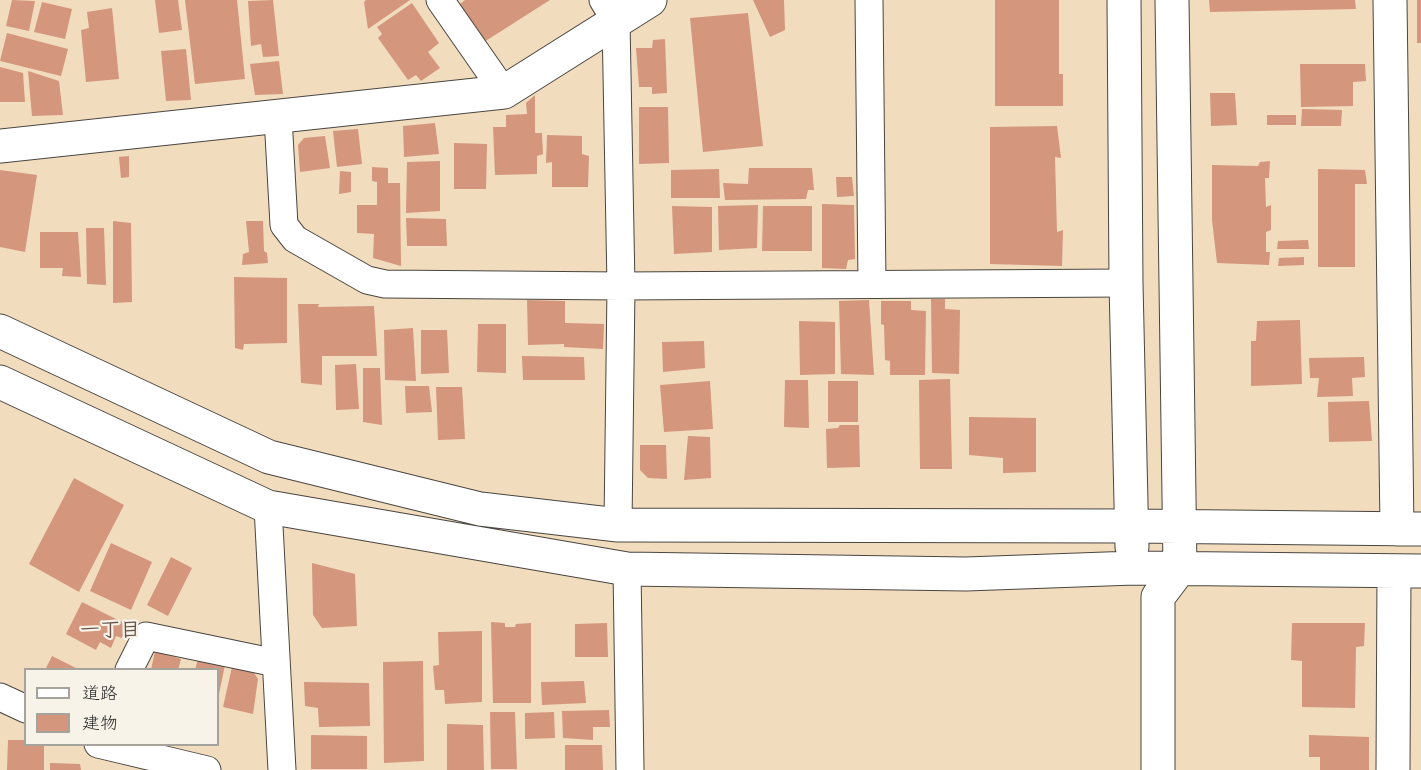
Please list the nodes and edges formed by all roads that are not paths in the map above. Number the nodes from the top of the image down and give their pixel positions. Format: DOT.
graph roads {
  1 [pos="440,0"];
  2 [pos="650,0"];
  3 [pos="869,0"];
  4 [pos="1124,0"];
  5 [pos="1172,0"];
  6 [pos="1390,0"];
  7 [pos="609,10"];
  8 [pos="504,92"];
  9 [pos="278,117"];
  10 [pos="0,146"];
  11 [pos="872,284"];
  12 [pos="1126,284"];
  13 [pos="621,286"];
  14 [pos="0,331"];
  15 [pos="0,382"];
  16 [pos="268,507"];
  17 [pos="618,525"];
  18 [pos="1131,526"];
  19 [pos="1178,527"];
  20 [pos="1409,529"];
  21 [pos="1134,568"];
  22 [pos="1180,568"];
  23 [pos="627,569"];
  24 [pos="1408,571"];
  25 [pos="1158,597"];
  26 [pos="276,663"];
  27 [pos="130,668"];
  28 [pos="0,697"];
  29 [pos="24,708"];
  30 [pos="102,751"];
  31 [pos="207,770"];
  32 [pos="282,770"];
  33 [pos="630,770"];
  34 [pos="1158,770"];
  35 [pos="1393,770"];
  1 -- 8 [label="street"];
  2 -- 7 [label="street"];
  3 -- 11 [label="street"];
  4 -- 12 [label="street"];
  5 -- 19 [label="street"];
  6 -- 20 [label="street"];
  7 -- 8 [label="street"];
  7 -- 13 [label="street"];
  8 -- 9 [label="street"];
  9 -- 10 [label="street"];
  9 -- 13 [label="street"];
  11 -- 12 [label="street"];
  11 -- 13 [label="street"];
  12 -- 18 [label="street"];
  13 -- 17 [label="street"];
  14 -- 17 [label="street"];
  15 -- 16 [label="street"];
  16 -- 23 [label="street"];
  16 -- 26 [label="street"];
  17 -- 18 [label="street"];
  18 -- 19 [label="street"];
  18 -- 21 [label="street"];
  19 -- 20 [label="street"];
  19 -- 22 [label="street"];
  21 -- 22 [label="street"];
  21 -- 23 [label="street"];
  21 -- 25 [label="street"];
  22 -- 24 [label="street"];
  22 -- 25 [label="street"];
  23 -- 33 [label="street"];
  24 -- 35 [label="street"];
  25 -- 34 [label="street"];
  26 -- 27 [label="street"];
  26 -- 32 [label="street"];
  28 -- 29 [label="street"];
  30 -- 31 [label="street"];
}
